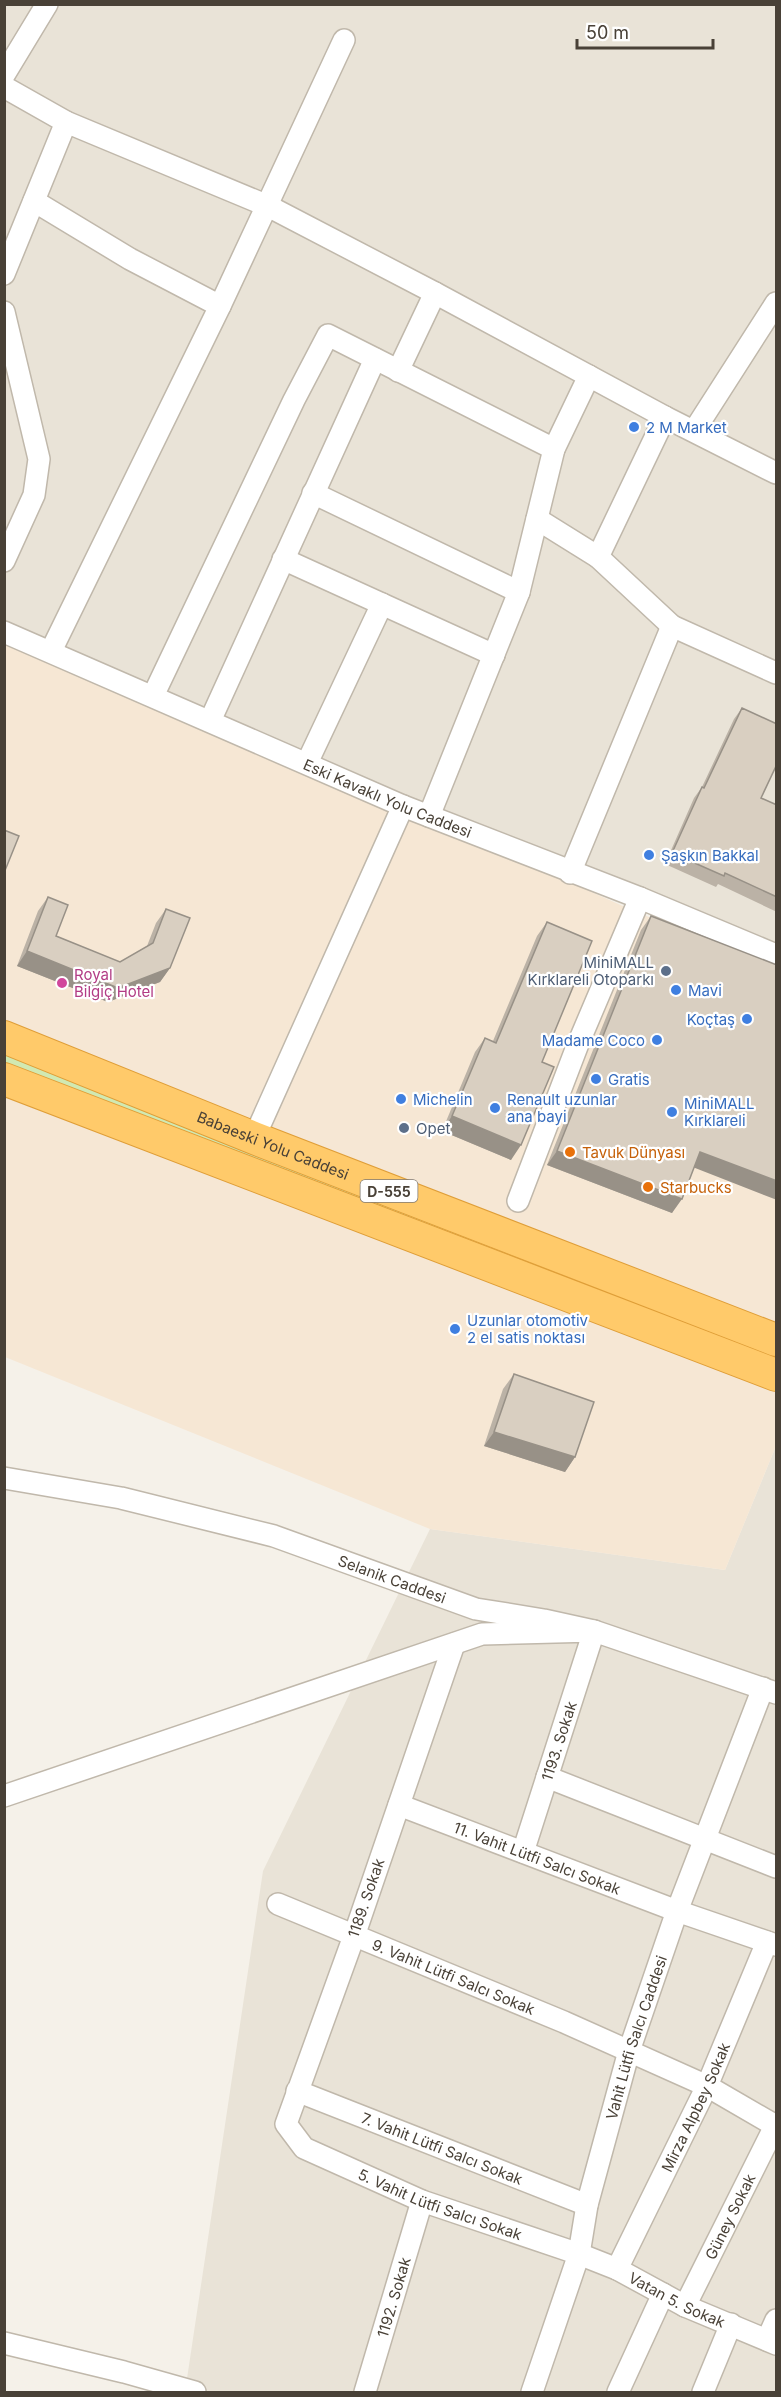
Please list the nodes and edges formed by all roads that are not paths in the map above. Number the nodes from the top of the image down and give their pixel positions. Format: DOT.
graph roads {
  1 [pos="47,4"];
  2 [pos="344,40"];
  3 [pos="4,75"];
  4 [pos="4,87"];
  5 [pos="66,122"];
  6 [pos="34,201"];
  7 [pos="268,206"];
  8 [pos="4,274"];
  9 [pos="435,293"];
  10 [pos="777,303"];
  11 [pos="220,306"];
  12 [pos="4,312"];
  13 [pos="375,359"];
  14 [pos="398,371"];
  15 [pos="589,376"];
  16 [pos="665,417"];
  17 [pos="694,431"];
  18 [pos="554,449"];
  19 [pos="777,473"];
  20 [pos="313,493"];
  21 [pos="537,519"];
  22 [pos="598,557"];
  23 [pos="283,559"];
  24 [pos="4,561"];
  25 [pos="519,592"];
  26 [pos="382,604"];
  27 [pos="672,626"];
  28 [pos="4,632"];
  29 [pos="51,651"];
  30 [pos="495,655"];
  31 [pos="777,673"];
  32 [pos="153,696"];
  33 [pos="210,721"];
  34 [pos="307,763"];
  35 [pos="403,806"];
  36 [pos="429,816"];
  37 [pos="570,873"];
  38 [pos="640,898"];
  39 [pos="777,955"];
  40 [pos="4,1037"];
  41 [pos="4,1078"];
  42 [pos="254,1138"];
  43 [pos="518,1201"];
  44 [pos="777,1340"];
  45 [pos="777,1375"];
  46 [pos="4,1478"];
  47 [pos="594,1631"];
  48 [pos="454,1644"];
  49 [pos="770,1690"];
  50 [pos="547,1777"];
  51 [pos="4,1797"];
  52 [pos="399,1805"];
  53 [pos="705,1838"];
  54 [pos="523,1852"];
  55 [pos="777,1867"];
  56 [pos="278,1904"];
  57 [pos="677,1911"];
  58 [pos="354,1936"];
  59 [pos="772,1943"];
  60 [pos="628,2051"];
  61 [pos="707,2086"];
  62 [pos="297,2091"];
  63 [pos="776,2126"];
  64 [pos="304,2148"];
  65 [pos="422,2201"];
  66 [pos="587,2205"];
  67 [pos="579,2254"];
  68 [pos="618,2269"];
  69 [pos="663,2294"];
  70 [pos="685,2306"];
  71 [pos="777,2320"];
  72 [pos="731,2324"];
  73 [pos="772,2342"];
  74 [pos="4,2343"];
  75 [pos="195,2392"];
  76 [pos="365,2392"];
  77 [pos="532,2392"];
  78 [pos="618,2392"];
  79 [pos="703,2392"];
  1 -- 3 [label="street"];
  2 -- 7 [label="street"];
  4 -- 5 [label="street"];
  5 -- 6 [label="street"];
  5 -- 7 [label="street"];
  6 -- 8 [label="street"];
  6 -- 11 [label="street"];
  7 -- 9 [label="street"];
  7 -- 11 [label="street"];
  9 -- 14 [label="street"];
  9 -- 15 [label="street"];
  10 -- 17 [label="street"];
  11 -- 29 [label="street"];
  12 -- 24 [label="street"];
  13 -- 14 [label="street"];
  13 -- 20 [label="street"];
  13 -- 32 [label="street"];
  14 -- 18 [label="street"];
  15 -- 16 [label="street"];
  15 -- 18 [label="street"];
  16 -- 17 [label="street"];
  16 -- 22 [label="street"];
  17 -- 19 [label="street"];
  18 -- 21 [label="street"];
  20 -- 23 [label="street"];
  20 -- 25 [label="street"];
  21 -- 22 [label="street"];
  21 -- 25 [label="street"];
  22 -- 27 [label="street"];
  23 -- 26 [label="street"];
  23 -- 33 [label="street"];
  25 -- 30 [label="street"];
  26 -- 30 [label="street"];
  26 -- 34 [label="street"];
  27 -- 31 [label="street"];
  27 -- 37 [label="street"];
  28 -- 29 [label="street, Eski Kavaklı Yolu Caddesi"];
  29 -- 32 [label="street, Eski Kavaklı Yolu Caddesi"];
  30 -- 36 [label="street"];
  32 -- 33 [label="street, Eski Kavaklı Yolu Caddesi"];
  33 -- 34 [label="street, Eski Kavaklı Yolu Caddesi"];
  34 -- 35 [label="street, Eski Kavaklı Yolu Caddesi"];
  35 -- 36 [label="street, Eski Kavaklı Yolu Caddesi"];
  35 -- 42 [label="street"];
  36 -- 37 [label="street, Eski Kavaklı Yolu Caddesi"];
  37 -- 38 [label="street, Eski Kavaklı Yolu Caddesi"];
  38 -- 39 [label="street, Eski Kavaklı Yolu Caddesi"];
  38 -- 43 [label="street"];
  40 -- 42 [label="highway, Babaeski Yolu Caddesi / D-555"];
  41 -- 45 [label="highway, D-555"];
  42 -- 44 [label="highway, Babaeski Yolu Caddesi / D-555"];
  46 -- 47 [label="street, Selanik Caddesi"];
  47 -- 48 [label="street"];
  47 -- 49 [label="street, Selanik Caddesi"];
  47 -- 50 [label="street, 1193. Sokak"];
  48 -- 51 [label="street"];
  48 -- 52 [label="street, 1189. Sokak"];
  49 -- 53 [label="street, Vahit Lütfi Salcı Caddesi"];
  50 -- 53 [label="street"];
  50 -- 54 [label="street, 1193. Sokak"];
  52 -- 54 [label="street, 11. Vahit Lütfi Salcı Sokak"];
  52 -- 58 [label="street, 1189. Sokak"];
  53 -- 55 [label="street"];
  53 -- 57 [label="street, Vahit Lütfi Salcı Caddesi"];
  54 -- 57 [label="street, 11. Vahit Lütfi Salcı Sokak"];
  56 -- 58 [label="street, 9. Vahit Lütfi Salcı Sokak"];
  57 -- 59 [label="street, 11. Vahit Lütfi Salcı Sokak"];
  57 -- 60 [label="street, Vahit Lütfi Salcı Caddesi"];
  58 -- 60 [label="street, 9. Vahit Lütfi Salcı Sokak"];
  58 -- 62 [label="street, 1189. Sokak"];
  59 -- 61 [label="street, Mirza Alpbey Sokak"];
  60 -- 61 [label="street, 9. Vahit Lütfi Salcı Sokak"];
  60 -- 66 [label="street, Vahit Lütfi Salcı Caddesi"];
  61 -- 63 [label="street, 9. Vahit Lütfi Salcı Sokak"];
  61 -- 68 [label="street, Mirza Alpbey Sokak"];
  62 -- 64 [label="street, 1189. Sokak"];
  62 -- 66 [label="street, 7. Vahit Lütfi Salcı Sokak"];
  63 -- 70 [label="street, Güney Sokak"];
  64 -- 65 [label="street, 5. Vahit Lütfi Salcı Sokak"];
  65 -- 67 [label="street, 5. Vahit Lütfi Salcı Sokak"];
  65 -- 76 [label="street, 1192. Sokak"];
  66 -- 67 [label="street, Vahit Lütfi Salcı Caddesi"];
  67 -- 68 [label="street, Vatan 5. Sokak"];
  67 -- 77 [label="street, Vahit Lütfi Salcı Caddesi"];
  68 -- 69 [label="street, Vatan 5. Sokak"];
  69 -- 70 [label="street, Vatan 5. Sokak"];
  69 -- 78 [label="street"];
  70 -- 72 [label="street, Vatan 5. Sokak"];
  71 -- 73 [label="street"];
  72 -- 73 [label="street, Vatan 5. Sokak"];
  72 -- 79 [label="street"];
  74 -- 75 [label="street"];
}
